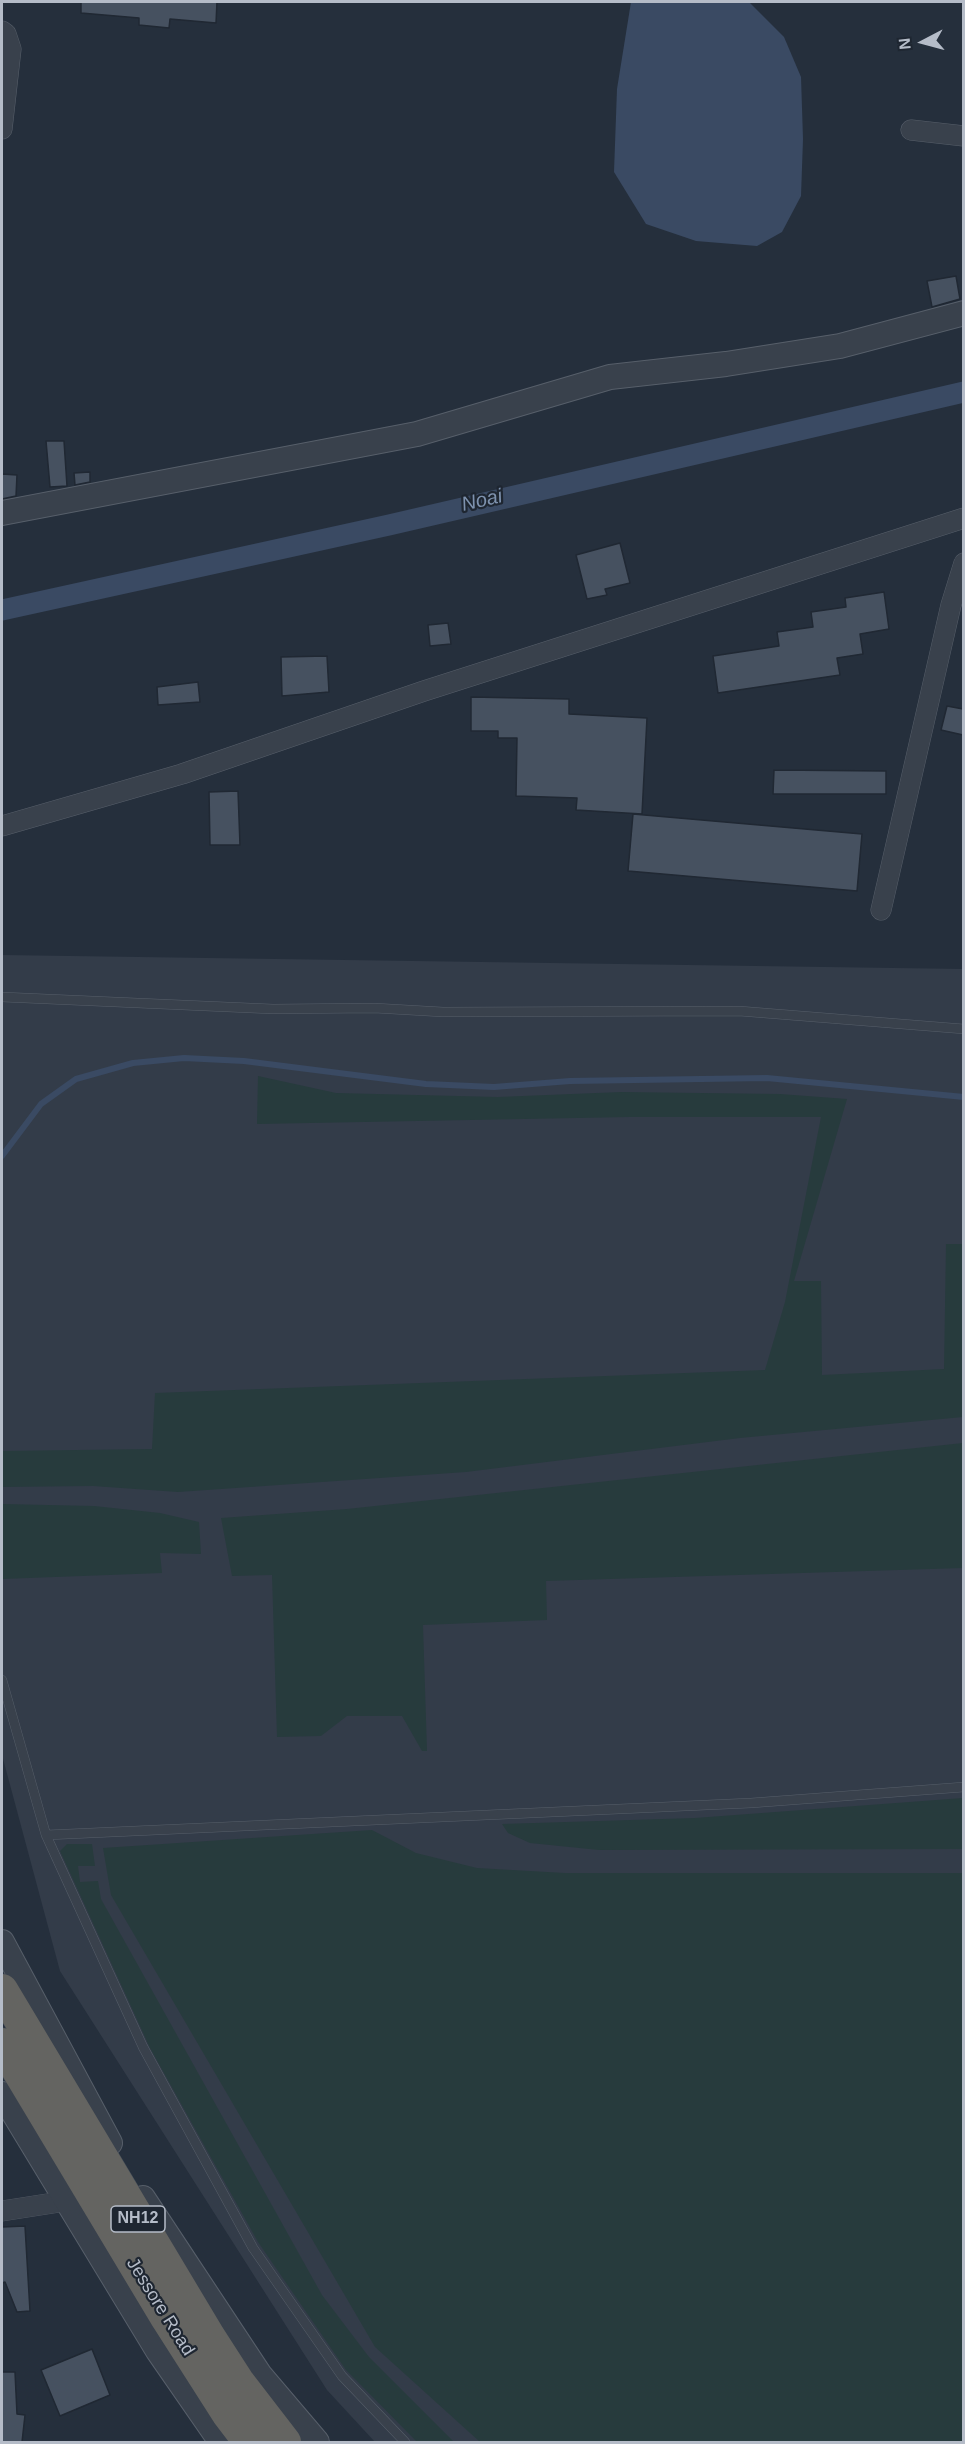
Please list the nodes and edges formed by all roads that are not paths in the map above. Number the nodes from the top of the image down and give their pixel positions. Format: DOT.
graph roads {
  1 [pos="2,31"];
  2 [pos="2,129"];
  3 [pos="911,130"];
  4 [pos="963,136"];
  5 [pos="963,313"];
  6 [pos="2,513"];
  7 [pos="963,519"];
  8 [pos="963,563"];
  9 [pos="2,826"];
  10 [pos="880,910"];
  11 [pos="2,998"];
  12 [pos="963,1029"];
  13 [pos="2,1680"];
  14 [pos="963,1787"];
  15 [pos="46,1834"];
  16 [pos="2,1941"];
  17 [pos="2,1990"];
  18 [pos="2,2044"];
  19 [pos="2,2094"];
  20 [pos="66,2201"];
  21 [pos="2,2211"];
  22 [pos="221,2442"];
  23 [pos="249,2442"];
  24 [pos="285,2442"];
  25 [pos="317,2442"];
  26 [pos="405,2442"];
  1 -- 2 [label="street"];
  3 -- 4 [label="street"];
  5 -- 6 [label="street"];
  7 -- 9 [label="street"];
  8 -- 10 [label="street"];
  11 -- 12 [label="lane"];
  13 -- 15 [label="lane"];
  14 -- 15 [label="lane"];
  15 -- 26 [label="lane"];
  16 -- 25 [label="street"];
  17 -- 24 [label="highway, NH12"];
  18 -- 23 [label="highway, Jessore Road / NH12"];
  19 -- 20 [label="street"];
  20 -- 21 [label="street"];
  20 -- 22 [label="street"];
}
